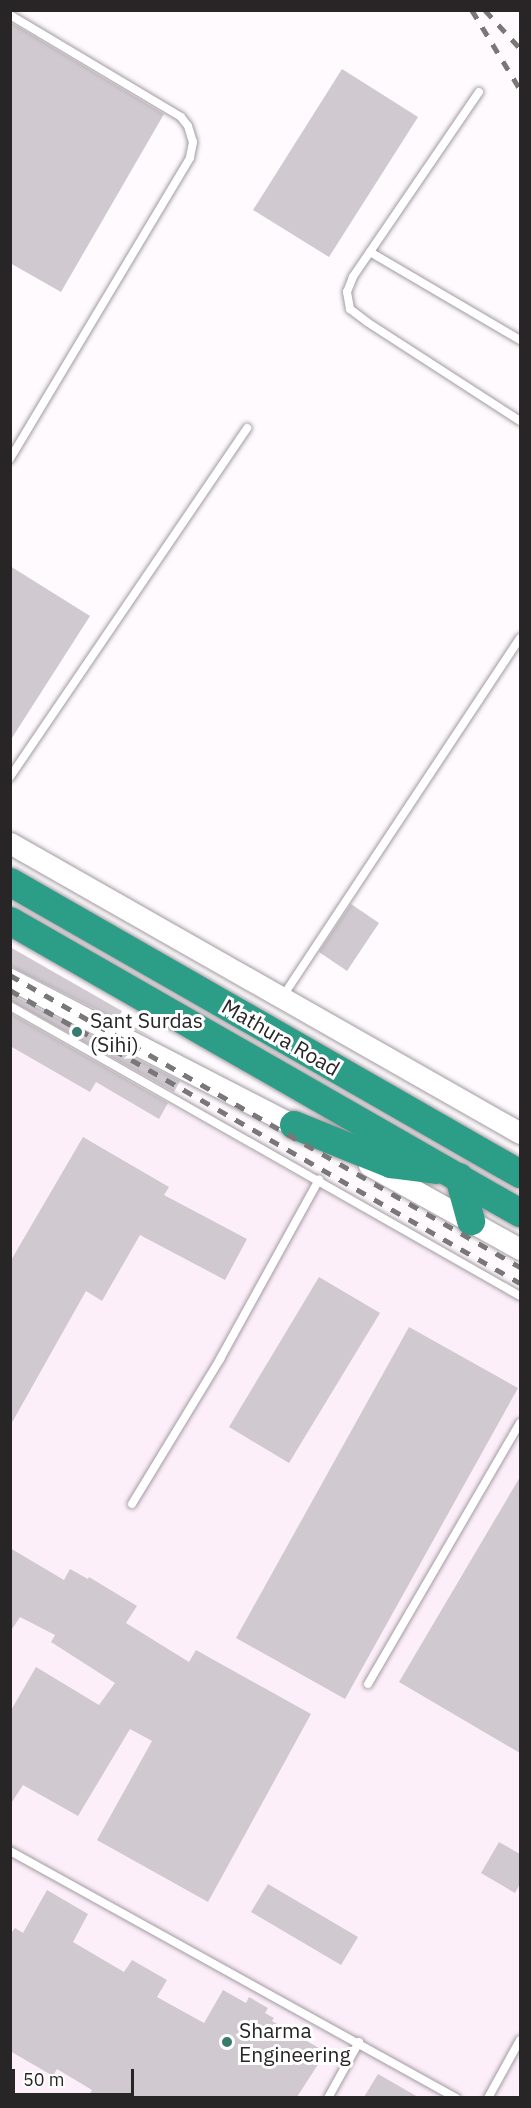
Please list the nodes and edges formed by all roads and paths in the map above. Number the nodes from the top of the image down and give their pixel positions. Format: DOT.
graph roads {
  1 [pos="10,15"];
  2 [pos="479,92"];
  3 [pos="370,252"];
  4 [pos="520,340"];
  5 [pos="520,421"];
  6 [pos="248,428"];
  7 [pos="10,459"];
  8 [pos="520,638"];
  9 [pos="10,777"];
  10 [pos="10,843"];
  11 [pos="10,882"];
  12 [pos="10,921"];
  13 [pos="10,979"];
  14 [pos="282,997"];
  15 [pos="10,1006"];
  16 [pos="294,1125"];
  17 [pos="518,1128"];
  18 [pos="453,1174"];
  19 [pos="520,1174"];
  20 [pos="319,1180"];
  21 [pos="520,1213"];
  22 [pos="471,1221"];
  23 [pos="520,1249"];
  24 [pos="520,1296"];
  25 [pos="520,1423"];
  26 [pos="132,1504"];
  27 [pos="368,1684"];
  28 [pos="10,1851"];
  29 [pos="520,2040"];
  30 [pos="359,2042"];
  31 [pos="328,2097"];
  32 [pos="456,2097"];
  33 [pos="488,2097"];
  1 -- 7 [label="lane"];
  2 -- 3 [label="lane"];
  3 -- 4 [label="lane"];
  3 -- 5 [label="lane"];
  6 -- 9 [label="lane"];
  8 -- 14 [label="lane"];
  10 -- 14 [label="main road, Mathura Road"];
  11 -- 19 [label="highway, Mathura Road"];
  12 -- 18 [label="highway, Mathura Road"];
  13 -- 16 [label="main road"];
  14 -- 17 [label="main road, Mathura Road"];
  15 -- 20 [label="lane"];
  16 -- 18 [label="highway"];
  16 -- 22 [label="main road"];
  18 -- 21 [label="highway, Mathura Road"];
  18 -- 22 [label="highway"];
  20 -- 24 [label="lane"];
  20 -- 26 [label="lane"];
  22 -- 23 [label="main road"];
  25 -- 27 [label="lane"];
  28 -- 30 [label="lane"];
  29 -- 33 [label="lane"];
  30 -- 31 [label="lane"];
  30 -- 32 [label="lane"];
}
